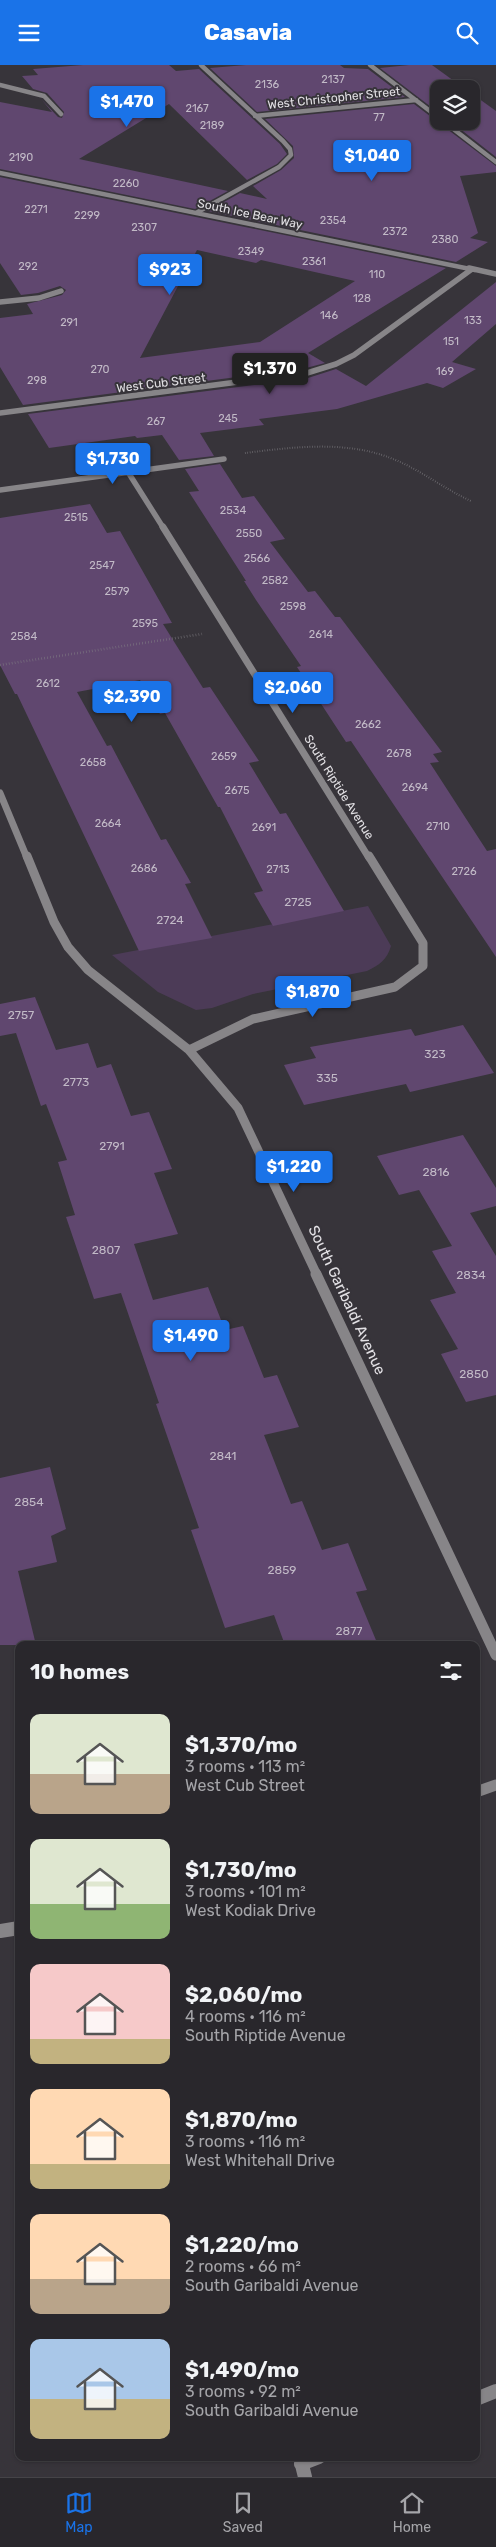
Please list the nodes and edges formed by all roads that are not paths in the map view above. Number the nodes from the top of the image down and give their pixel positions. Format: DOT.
graph roads {
  1 [pos="201,65"];
  2 [pos="370,65"];
  3 [pos="0,85"];
  4 [pos="416,100"];
  5 [pos="430,111"];
  6 [pos="61,113"];
  7 [pos="254,116"];
  8 [pos="455,130"];
  9 [pos="496,162"];
  10 [pos="0,173"];
  11 [pos="196,213"];
  12 [pos="472,269"];
  13 [pos="496,273"];
  14 [pos="61,291"];
  15 [pos="0,302"];
  16 [pos="0,413"];
  17 [pos="224,459"];
  18 [pos="128,472"];
  19 [pos="0,490"];
  20 [pos="0,793"];
  21 [pos="189,1050"];
  22 [pos="496,1655"];
  23 [pos="496,1785"];
  24 [pos="480,1790"];
  25 [pos="15,1929"];
  26 [pos="0,1931"];
  27 [pos="496,2391"];
  28 [pos="480,2397"];
  1 -- 7 [label="street"];
  2 -- 4 [label="street"];
  3 -- 6 [label="street"];
  4 -- 5 [label="street"];
  4 -- 7 [label="street, West Christopher Street"];
  7 -- 11 [label="street"];
  8 -- 9 [label="street"];
  10 -- 11 [label="street, South Ice Bear Way"];
  11 -- 12 [label="street, South Ice Bear Way"];
  12 -- 13 [label="street, South Ice Bear Way"];
  12 -- 16 [label="street, West Cub Street"];
  14 -- 15 [label="street"];
  17 -- 18 [label="street"];
  18 -- 19 [label="street"];
  18 -- 21 [label="street, South Riptide Avenue"];
  20 -- 21 [label="street, South Garibaldi Avenue"];
  21 -- 22 [label="street, South Garibaldi Avenue"];
  23 -- 24 [label="street"];
  25 -- 26 [label="street"];
  27 -- 28 [label="street"];
}
